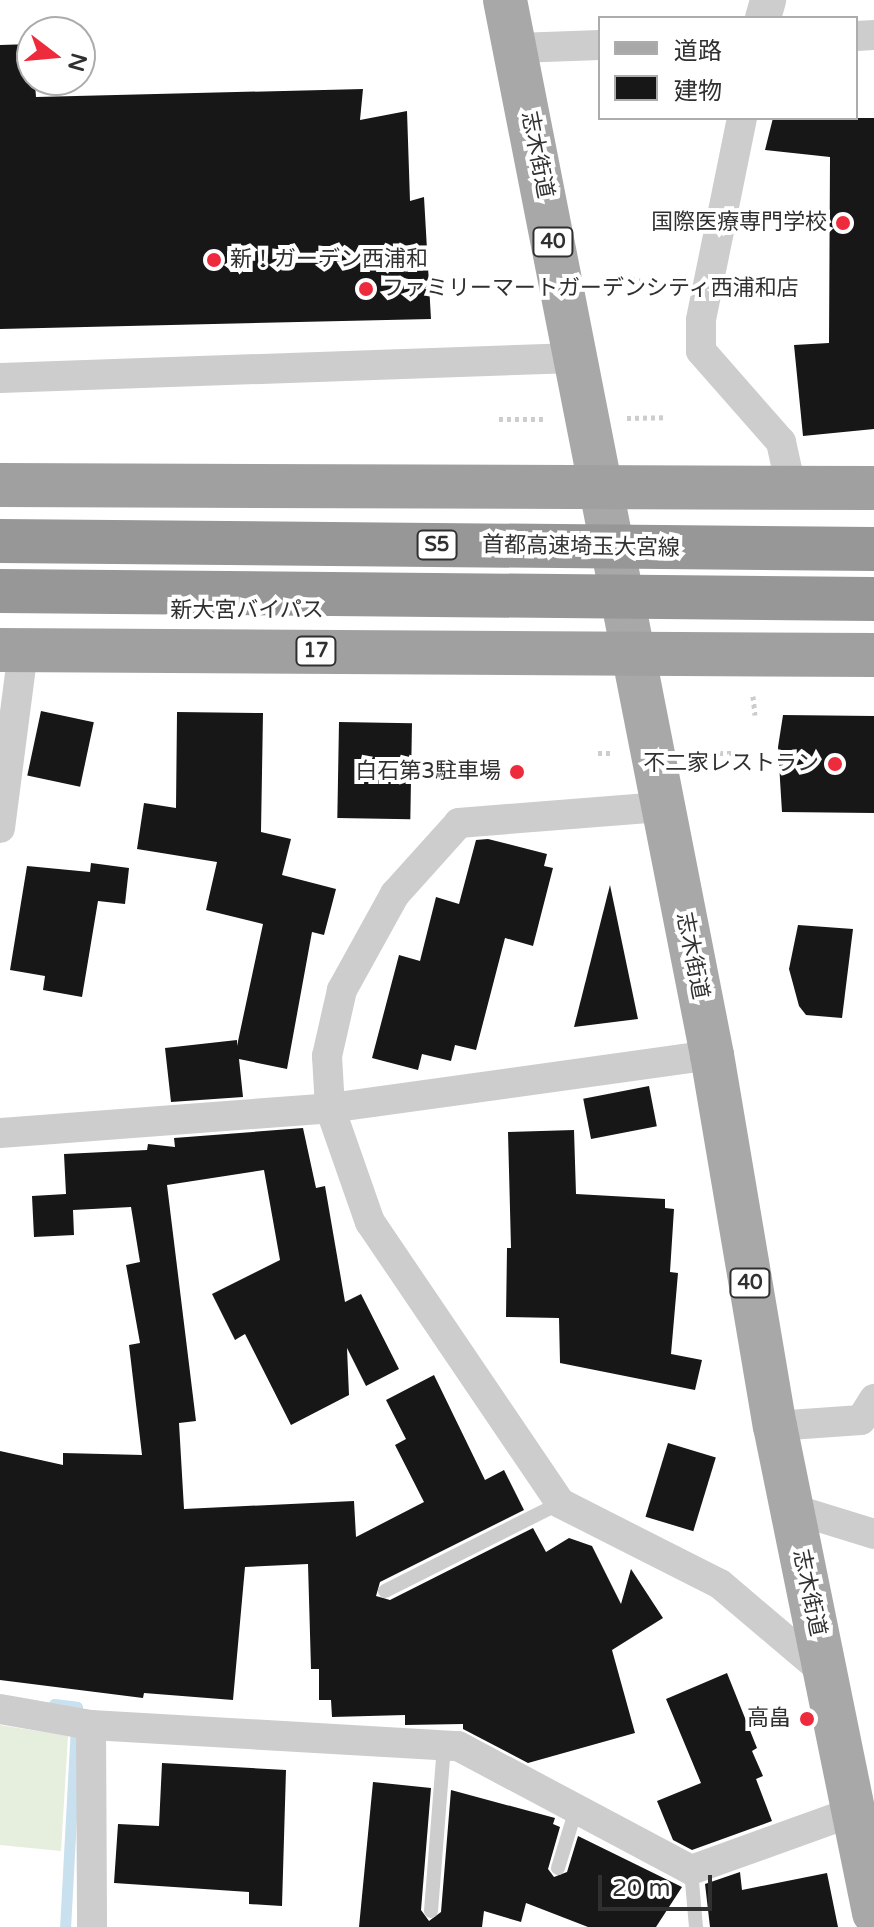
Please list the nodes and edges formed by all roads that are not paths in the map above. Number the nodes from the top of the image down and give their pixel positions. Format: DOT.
graph roads {
  1 [pos="505,0"];
  2 [pos="598,45"];
  3 [pos="517,48"];
  4 [pos="742,120"];
  5 [pos="575,358"];
  6 [pos="0,378"];
  7 [pos="600,484"];
  8 [pos="0,485"];
  9 [pos="791,487"];
  10 [pos="874,488"];
  11 [pos="0,525"];
  12 [pos="484,529"];
  13 [pos="757,533"];
  14 [pos="874,534"];
  15 [pos="0,541"];
  16 [pos="874,549"];
  17 [pos="0,591"];
  18 [pos="874,599"];
  19 [pos="0,609"];
  20 [pos="493,613"];
  21 [pos="766,613"];
  22 [pos="874,614"];
  23 [pos="12,650"];
  24 [pos="631,652"];
  25 [pos="874,655"];
  26 [pos="661,807"];
  27 [pos="0,828"];
  28 [pos="712,1055"];
  29 [pos="330,1108"];
  30 [pos="0,1133"];
  31 [pos="874,1399"];
  32 [pos="775,1426"];
  33 [pos="560,1503"];
  34 [pos="790,1508"];
  35 [pos="874,1534"];
  36 [pos="385,1591"];
  37 [pos="826,1674"];
  38 [pos="0,1709"];
  39 [pos="91,1725"];
  40 [pos="444,1745"];
  41 [pos="576,1809"];
  42 [pos="852,1812"];
  43 [pos="558,1868"];
  44 [pos="691,1870"];
  45 [pos="431,1911"];
  46 [pos="874,1913"];
  47 [pos="92,1927"];
  48 [pos="696,1927"];
  1 -- 3 [label="main road, 志木街道 / 40"];
  2 -- 3 [label="street"];
  3 -- 5 [label="main road, 志木街道 / 40"];
  4 -- 9 [label="street"];
  5 -- 6 [label="street"];
  5 -- 7 [label="main road, 志木街道 / 40"];
  7 -- 8 [label="highway"];
  7 -- 9 [label="highway"];
  7 -- 24 [label="main road, 志木街道 / 40"];
  9 -- 10 [label="highway"];
  11 -- 12 [label="highway"];
  13 -- 14 [label="highway"];
  15 -- 16 [label="highway, 首都高速埼玉大宮線 / S5"];
  17 -- 18 [label="highway"];
  19 -- 20 [label="highway, 新大宮バイパス / 17"];
  21 -- 22 [label="highway"];
  23 -- 24 [label="highway, 17"];
  23 -- 27 [label="street"];
  24 -- 25 [label="highway, 17"];
  24 -- 26 [label="main road, 志木街道 / 40"];
  26 -- 28 [label="main road, 志木街道 / 40"];
  26 -- 29 [label="street"];
  28 -- 29 [label="street"];
  28 -- 32 [label="main road, 志木街道 / 40"];
  29 -- 30 [label="street"];
  29 -- 33 [label="street"];
  31 -- 32 [label="street"];
  32 -- 34 [label="main road, 志木街道 / 40"];
  33 -- 36 [label="lane"];
  33 -- 37 [label="street"];
  34 -- 35 [label="street"];
  34 -- 37 [label="main road, 志木街道 / 40"];
  37 -- 42 [label="main road, 志木街道 / 40"];
  38 -- 39 [label="street"];
  39 -- 40 [label="street"];
  39 -- 47 [label="street"];
  40 -- 41 [label="street"];
  40 -- 45 [label="lane"];
  41 -- 43 [label="lane"];
  41 -- 44 [label="street"];
  42 -- 44 [label="street"];
  42 -- 46 [label="main road, 志木街道 / 40"];
  44 -- 48 [label="lane"];
}
